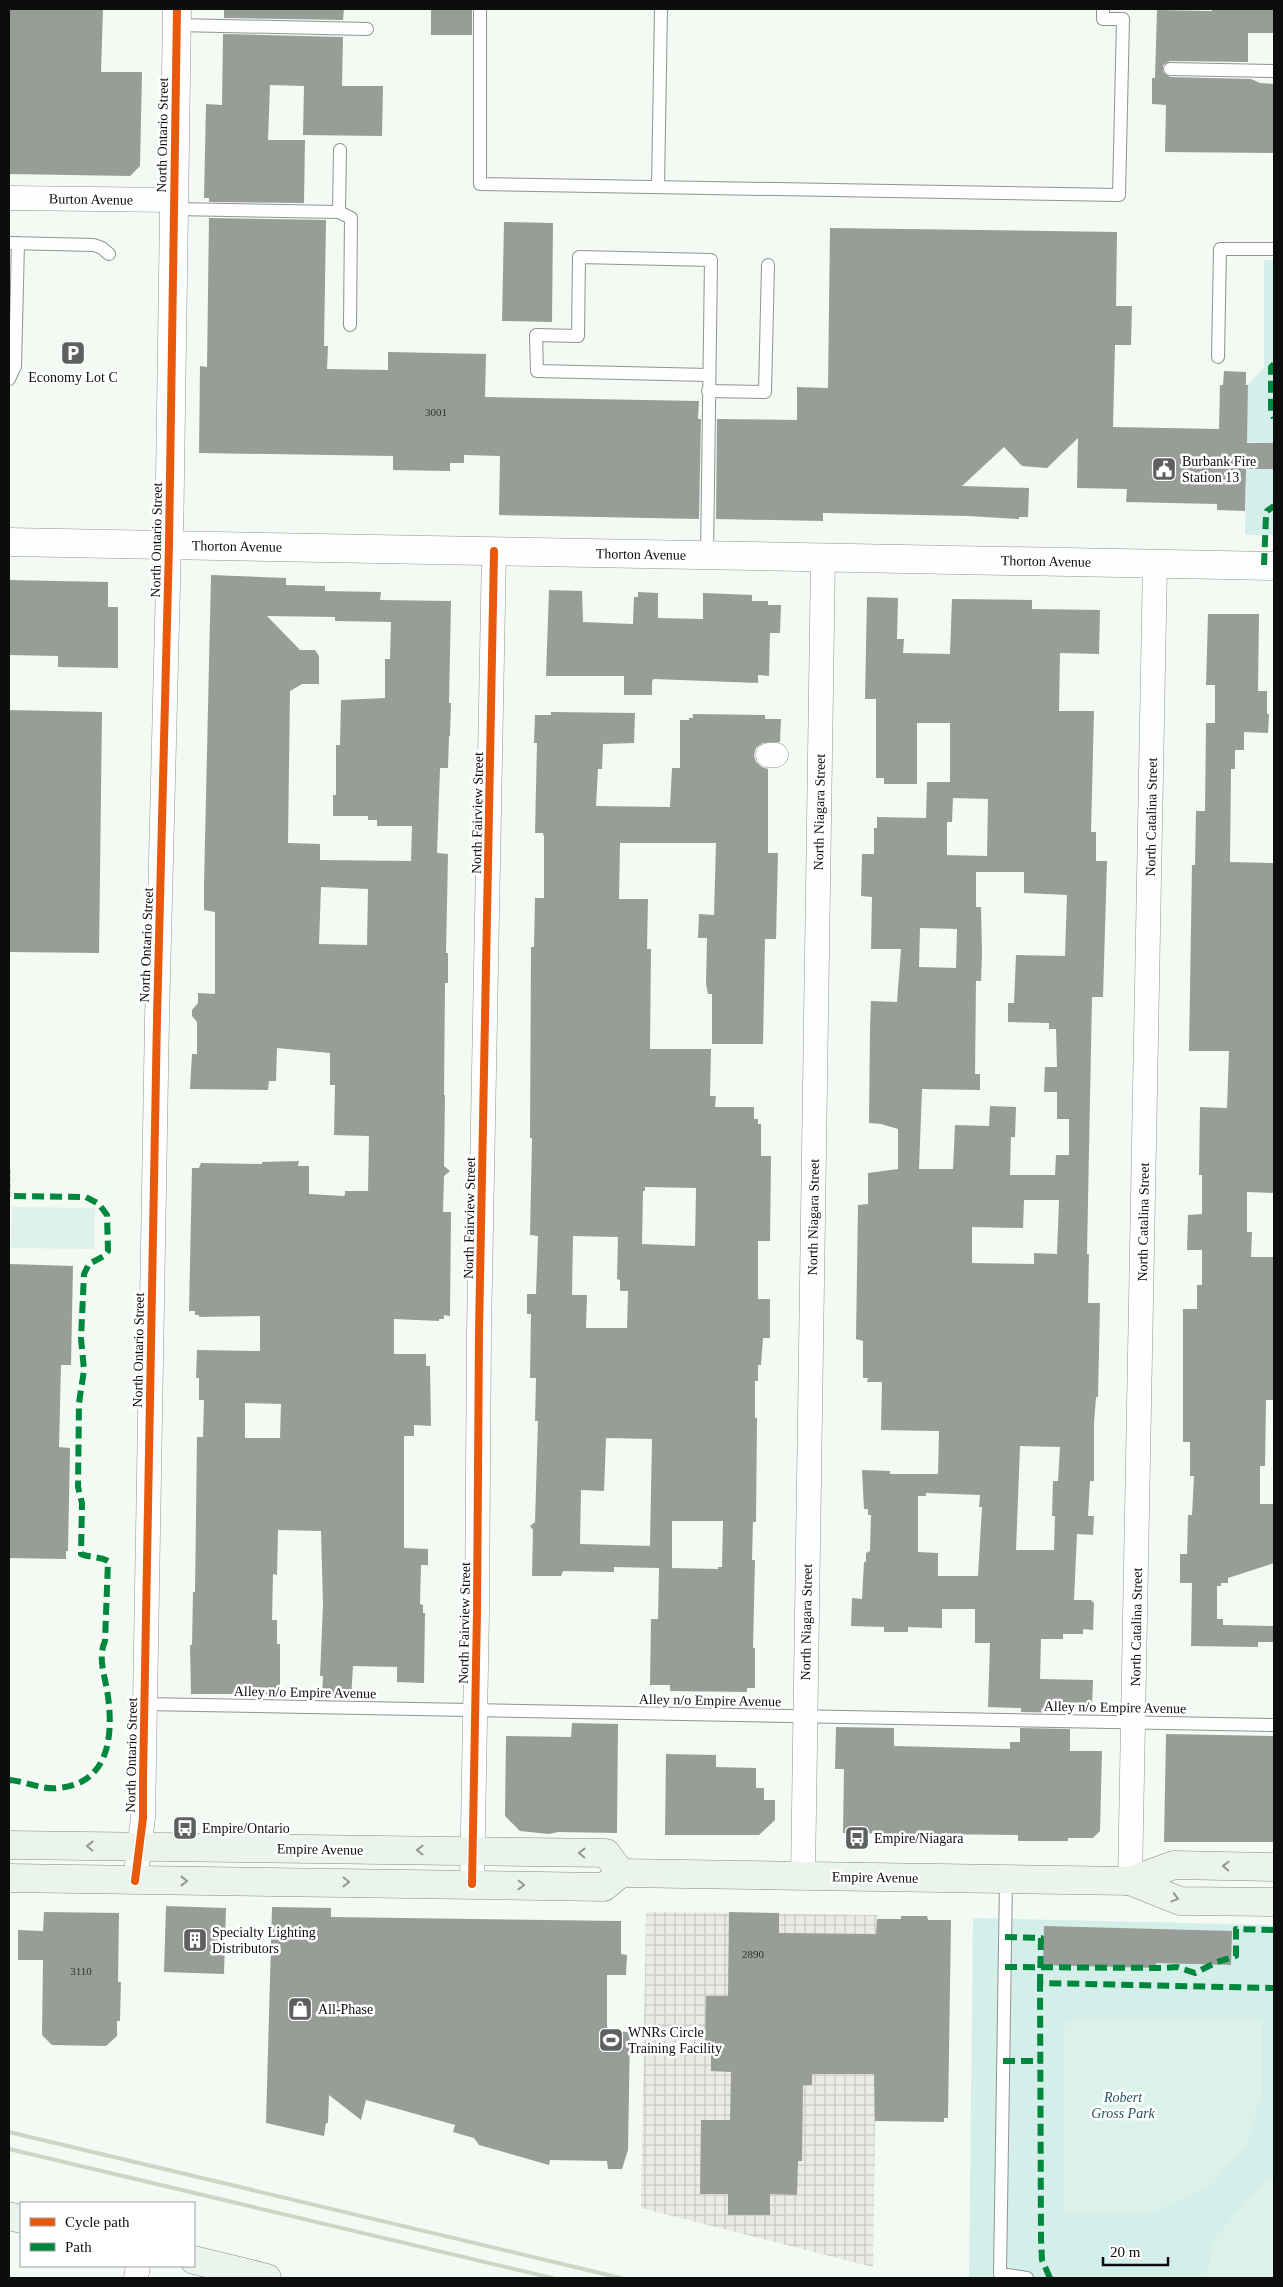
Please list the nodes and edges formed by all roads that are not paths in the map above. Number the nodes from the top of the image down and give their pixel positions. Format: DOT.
graph roads {
  1 [pos="480,9"];
  2 [pos="661,9"];
  3 [pos="1103,9"];
  4 [pos="177,17"];
  5 [pos="367,29"];
  6 [pos="1170,69"];
  7 [pos="1274,71"];
  8 [pos="340,150"];
  9 [pos="658,187"];
  10 [pos="9,198"];
  11 [pos="174,204"];
  12 [pos="339,212"];
  13 [pos="13,243"];
  14 [pos="1274,250"];
  15 [pos="109,254"];
  16 [pos="768,265"];
  17 [pos="350,325"];
  18 [pos="1218,357"];
  19 [pos="708,375"];
  20 [pos="9,379"];
  21 [pos="708,392"];
  22 [pos="9,542"];
  23 [pos="169,544"];
  24 [pos="494,551"];
  25 [pos="707,556"];
  26 [pos="823,558"];
  27 [pos="1155,563"];
  28 [pos="1274,566"];
  29 [pos="144,1704"];
  30 [pos="475,1710"];
  31 [pos="805,1717"];
  32 [pos="1134,1723"];
  33 [pos="1274,1725"];
  34 [pos="9,1845"];
  35 [pos="139,1846"];
  36 [pos="472,1851"];
  37 [pos="1274,1867"];
  38 [pos="621,1873"];
  39 [pos="803,1876"];
  40 [pos="9,1878"];
  41 [pos="1006,1879"];
  42 [pos="135,1881"];
  43 [pos="1130,1881"];
  44 [pos="472,1884"];
  45 [pos="1274,1902"];
  46 [pos="195,2260"];
  47 [pos="267,2278"];
  48 [pos="1027,2278"];
  1 -- 9 [label="lane"];
  2 -- 9 [label="lane"];
  3 -- 9 [label="lane"];
  4 -- 5 [label="lane"];
  4 -- 11 [label="street, North Ontario Street"];
  6 -- 7 [label="lane"];
  8 -- 12 [label="lane"];
  10 -- 11 [label="street, Burton Avenue"];
  11 -- 12 [label="lane"];
  11 -- 23 [label="street, North Ontario Street"];
  12 -- 17 [label="lane"];
  13 -- 15 [label="lane"];
  13 -- 20 [label="lane"];
  14 -- 18 [label="lane"];
  16 -- 21 [label="lane"];
  19 -- 19 [label="lane"];
  19 -- 21 [label="lane"];
  21 -- 25 [label="lane"];
  22 -- 23 [label="street, Thorton Avenue"];
  23 -- 24 [label="street, Thorton Avenue"];
  23 -- 29 [label="street, North Ontario Street"];
  24 -- 25 [label="street, Thorton Avenue"];
  24 -- 30 [label="street, North Fairview Street"];
  25 -- 26 [label="street, Thorton Avenue"];
  26 -- 27 [label="street, Thorton Avenue"];
  26 -- 31 [label="street, North Niagara Street"];
  27 -- 28 [label="street, Thorton Avenue"];
  27 -- 32 [label="street, North Catalina Street"];
  29 -- 30 [label="lane, Alley n/o Empire Avenue"];
  29 -- 35 [label="street, North Ontario Street"];
  30 -- 31 [label="lane, Alley n/o Empire Avenue"];
  30 -- 36 [label="street, North Fairview Street"];
  31 -- 32 [label="lane, Alley n/o Empire Avenue"];
  31 -- 39 [label="street, North Niagara Street"];
  32 -- 33 [label="lane, Alley n/o Empire Avenue"];
  32 -- 43 [label="street, North Catalina Street"];
  35 -- 34 [label="main road, Empire Avenue, one-way"];
  36 -- 35 [label="main road, Empire Avenue, one-way"];
  35 -- 42 [label="street, North Ontario Street"];
  38 -- 36 [label="main road, Empire Avenue, one-way"];
  36 -- 44 [label="street, North Fairview Street"];
  37 -- 43 [label="main road, Empire Avenue, one-way"];
  38 -- 39 [label="main road, Empire Avenue"];
  44 -- 38 [label="main road, one-way"];
  39 -- 41 [label="main road, Empire Avenue"];
  40 -- 42 [label="main road"];
  41 -- 43 [label="main road, Empire Avenue"];
  41 -- 48 [label="lane"];
  42 -- 44 [label="main road, one-way"];
  43 -- 45 [label="main road, Empire Avenue, one-way"];
  46 -- 47 [label="main road"];
}
